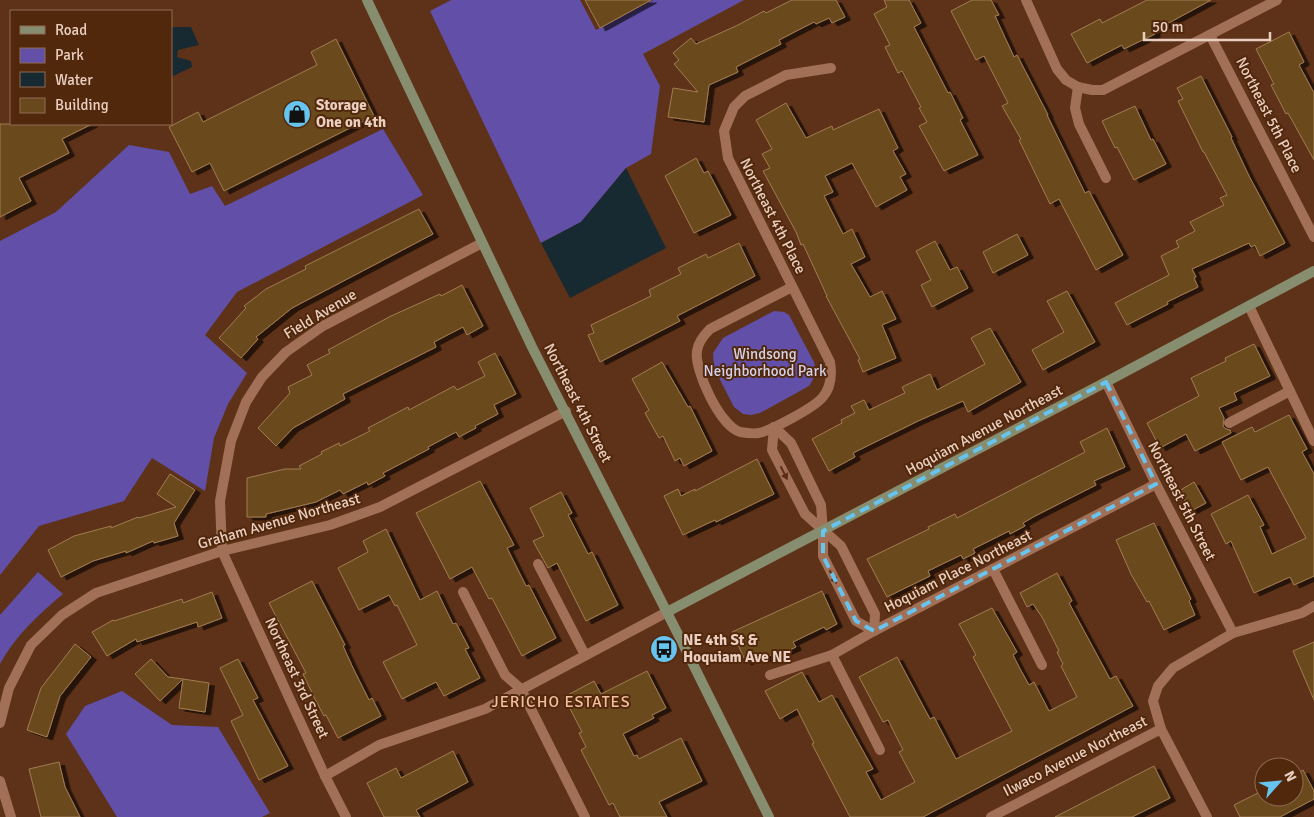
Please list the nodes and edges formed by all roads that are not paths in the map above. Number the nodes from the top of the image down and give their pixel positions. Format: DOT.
graph roads {
  1 [pos="368,0"];
  2 [pos="1026,0"];
  3 [pos="1277,0"];
  4 [pos="1210,35"];
  5 [pos="830,68"];
  6 [pos="1078,87"];
  7 [pos="1106,178"];
  8 [pos="1314,237"];
  9 [pos="482,243"];
  10 [pos="1314,271"];
  11 [pos="792,287"];
  12 [pos="1249,306"];
  13 [pos="1106,382"];
  14 [pos="1290,391"];
  15 [pos="566,411"];
  16 [pos="1229,423"];
  17 [pos="774,427"];
  18 [pos="1314,441"];
  19 [pos="1156,484"];
  20 [pos="824,531"];
  21 [pos="222,551"];
  22 [pos="538,564"];
  23 [pos="993,569"];
  24 [pos="463,592"];
  25 [pos="1314,606"];
  26 [pos="667,612"];
  27 [pos="874,631"];
  28 [pos="1233,633"];
  29 [pos="585,655"];
  30 [pos="832,655"];
  31 [pos="1042,665"];
  32 [pos="770,674"];
  33 [pos="521,689"];
  34 [pos="0,723"];
  35 [pos="1162,729"];
  36 [pos="880,750"];
  37 [pos="325,776"];
  38 [pos="0,781"];
  39 [pos="11,817"];
  40 [pos="346,817"];
  41 [pos="585,817"];
  42 [pos="768,817"];
  43 [pos="991,817"];
  44 [pos="1207,817"];
  1 -- 9 [label="main road, Northeast 4th Street"];
  2 -- 6 [label="street"];
  3 -- 4 [label="street"];
  4 -- 6 [label="street"];
  4 -- 8 [label="street, Northeast 5th Place"];
  5 -- 11 [label="street, Northeast 4th Place"];
  6 -- 7 [label="street"];
  9 -- 15 [label="main road, Northeast 4th Street"];
  9 -- 21 [label="street, Field Avenue"];
  10 -- 12 [label="main road, Hoquiam Avenue Northeast"];
  11 -- 17 [label="street, Northeast 4th Place"];
  11 -- 17 [label="street, Northeast 4th Place"];
  12 -- 13 [label="main road, Hoquiam Avenue Northeast"];
  12 -- 14 [label="street"];
  13 -- 19 [label="street, Northeast 5th Street"];
  13 -- 20 [label="main road, Hoquiam Avenue Northeast"];
  14 -- 16 [label="street"];
  14 -- 18 [label="street"];
  15 -- 21 [label="street, Graham Avenue Northeast"];
  15 -- 26 [label="main road, Northeast 4th Street"];
  17 -- 20 [label="street"];
  17 -- 20 [label="street, one-way"];
  19 -- 23 [label="street, Hoquiam Place Northeast"];
  19 -- 28 [label="street, Northeast 5th Street"];
  20 -- 26 [label="main road, Hoquiam Avenue Northeast"];
  20 -- 27 [label="street"];
  20 -- 27 [label="street, one-way"];
  21 -- 34 [label="street, Graham Avenue Northeast"];
  21 -- 37 [label="street, Northeast 3rd Street"];
  22 -- 29 [label="street"];
  23 -- 27 [label="street, Hoquiam Place Northeast"];
  23 -- 31 [label="street"];
  24 -- 33 [label="street"];
  25 -- 28 [label="street, Ilwaco Avenue Northeast"];
  26 -- 29 [label="street"];
  26 -- 42 [label="main road, Northeast 4th Street"];
  27 -- 30 [label="street, Hoquiam Place Northeast"];
  28 -- 35 [label="street, Ilwaco Avenue Northeast"];
  29 -- 33 [label="street"];
  30 -- 32 [label="street, Hoquiam Place Northeast"];
  30 -- 36 [label="street"];
  33 -- 37 [label="street"];
  33 -- 41 [label="street"];
  35 -- 43 [label="street, Ilwaco Avenue Northeast"];
  35 -- 44 [label="street"];
  37 -- 40 [label="street, Northeast 3rd Street"];
  38 -- 39 [label="street"];
}
